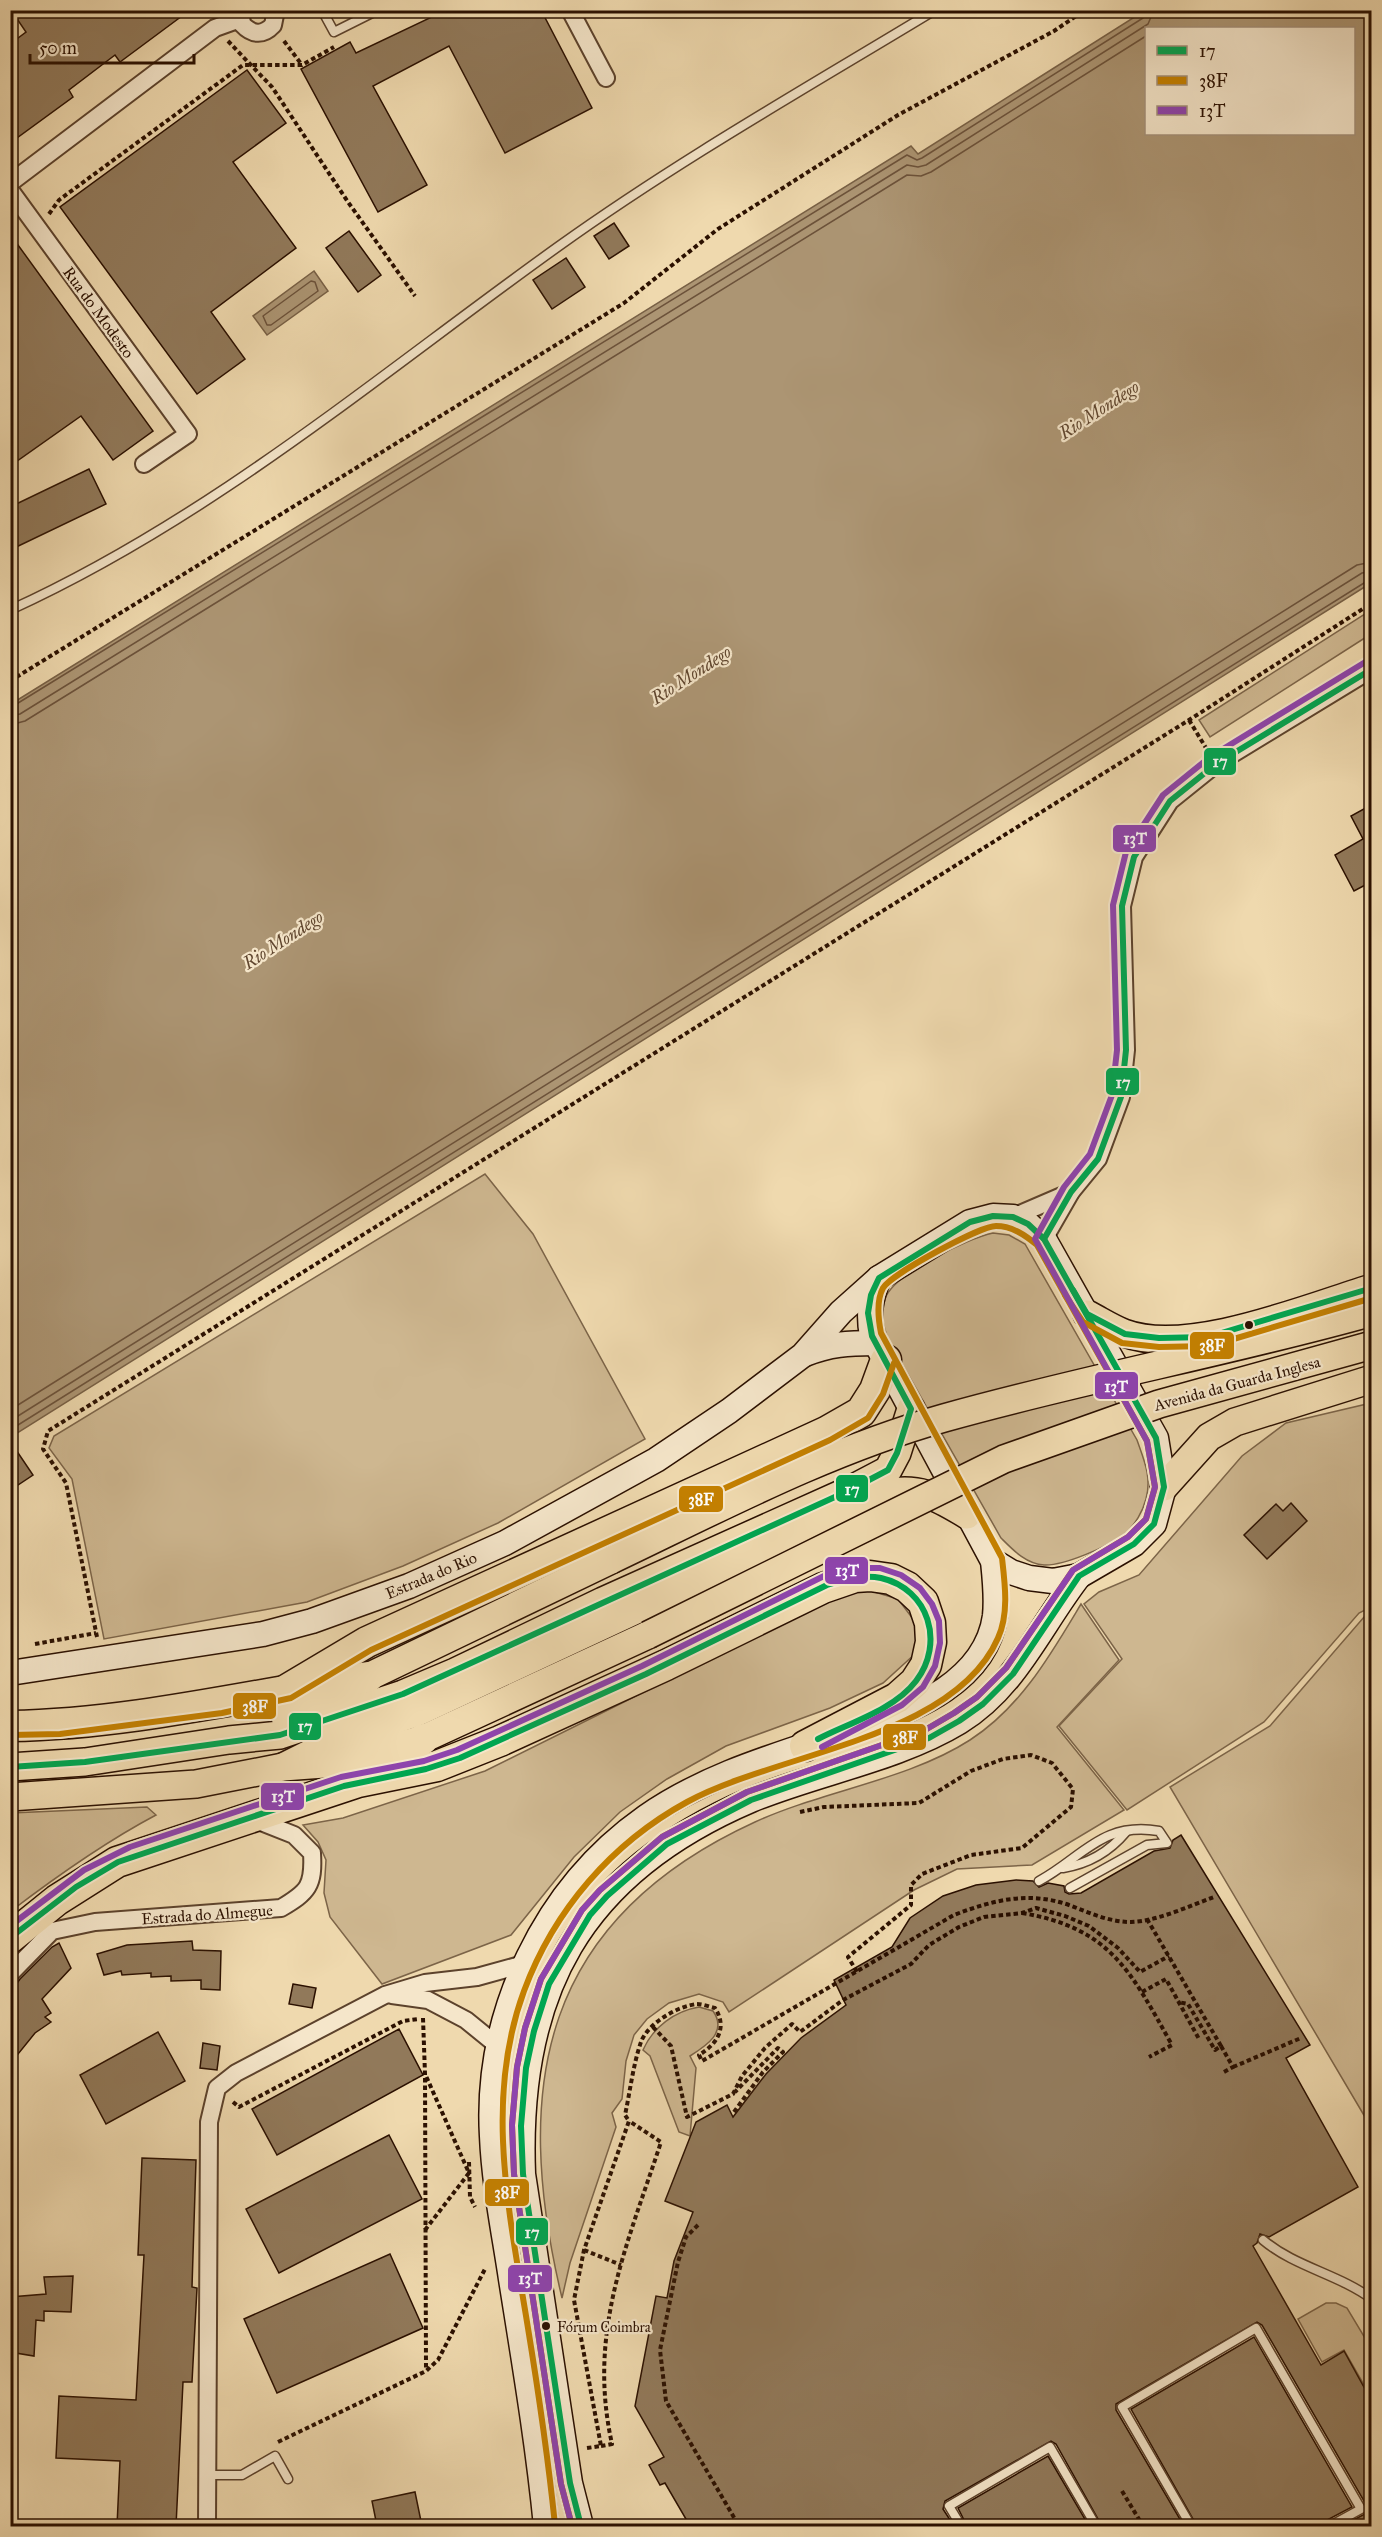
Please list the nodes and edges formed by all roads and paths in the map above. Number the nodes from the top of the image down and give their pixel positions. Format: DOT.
graph roads {
  1 [pos="322,10"];
  2 [pos="378,10"];
  3 [pos="400,10"];
  4 [pos="570,10"];
  5 [pos="935,10"];
  6 [pos="1085,10"];
  7 [pos="240,15"];
  8 [pos="275,18"];
  9 [pos="382,20"];
  10 [pos="215,28"];
  11 [pos="344,41"];
  12 [pos="254,65"];
  13 [pos="302,65"];
  14 [pos="606,78"];
  15 [pos="10,183"];
  16 [pos="10,190"];
  17 [pos="38,228"];
  18 [pos="415,296"];
  19 [pos="144,464"];
  20 [pos="1371,603"];
  21 [pos="10,610"];
  22 [pos="1371,669"];
  23 [pos="10,681"];
  24 [pos="1189,720"];
  25 [pos="1216,764"];
  26 [pos="1071,1192"];
  27 [pos="1013,1217"];
  28 [pos="1044,1239"];
  29 [pos="879,1278"];
  30 [pos="1371,1288"];
  31 [pos="1371,1311"];
  32 [pos="1087,1314"];
  33 [pos="1371,1346"];
  34 [pos="880,1351"];
  35 [pos="803,1355"];
  36 [pos="1371,1379"];
  37 [pos="911,1409"];
  38 [pos="1164,1487"];
  39 [pos="967,1515"];
  40 [pos="993,1561"];
  41 [pos="1079,1576"];
  42 [pos="32,1644"];
  43 [pos="10,1673"];
  44 [pos="368,1677"];
  45 [pos="288,1689"];
  46 [pos="10,1726"];
  47 [pos="423,1739"];
  48 [pos="229,1740"];
  49 [pos="805,1746"];
  50 [pos="10,1767"];
  51 [pos="283,1767"];
  52 [pos="358,1782"];
  53 [pos="10,1797"];
  54 [pos="800,1812"];
  55 [pos="250,1818"];
  56 [pos="1039,1881"];
  57 [pos="1070,1888"];
  58 [pos="1214,1897"];
  59 [pos="1022,1913"];
  60 [pos="1147,1919"];
  61 [pos="10,1938"];
  62 [pos="1168,1956"];
  63 [pos="524,1964"];
  64 [pos="857,1972"];
  65 [pos="10,1974"];
  66 [pos="1142,1992"];
  67 [pos="385,1995"];
  68 [pos="1178,2001"];
  69 [pos="423,2018"];
  70 [pos="432,2018"];
  71 [pos="653,2027"];
  72 [pos="1301,2038"];
  73 [pos="1199,2039"];
  74 [pos="498,2046"];
  75 [pos="1221,2046"];
  76 [pos="1149,2057"];
  77 [pos="1233,2067"];
  78 [pos="1224,2072"];
  79 [pos="425,2074"];
  80 [pos="217,2088"];
  81 [pos="734,2094"];
  82 [pos="734,2112"];
  83 [pos="629,2121"];
  84 [pos="469,2152"];
  85 [pos="470,2173"];
  86 [pos="480,2218"];
  87 [pos="698,2225"];
  88 [pos="424,2230"];
  89 [pos="1263,2240"];
  90 [pos="584,2250"];
  91 [pos="487,2263"];
  92 [pos="621,2265"];
  93 [pos="1371,2300"];
  94 [pos="426,2371"];
  95 [pos="276,2443"];
  96 [pos="601,2446"];
  97 [pos="565,2451"];
  98 [pos="207,2475"];
  99 [pos="288,2479"];
  100 [pos="1122,2492"];
  101 [pos="207,2526"];
  102 [pos="546,2526"];
  103 [pos="581,2526"];
  104 [pos="739,2526"];
  105 [pos="961,2526"];
  106 [pos="1096,2526"];
  107 [pos="1143,2526"];
  108 [pos="1191,2526"];
  109 [pos="1330,2526"];
  1 -- 2 [label="lane"];
  3 -- 9 [label="path"];
  4 -- 14 [label="street"];
  5 -- 21 [label="lane"];
  6 -- 23 [label="path"];
  7 -- 8 [label="street"];
  7 -- 10 [label="street"];
  8 -- 13 [label="path"];
  10 -- 12 [label="path"];
  10 -- 15 [label="street"];
  11 -- 13 [label="path"];
  12 -- 13 [label="path"];
  12 -- 17 [label="path"];
  12 -- 18 [label="path"];
  16 -- 17 [label="street, Rua do Modesto"];
  17 -- 19 [label="street, Rua do Modesto"];
  20 -- 24 [label="path"];
  22 -- 25 [label="street"];
  24 -- 25 [label="path"];
  24 -- 42 [label="path"];
  25 -- 26 [label="street"];
  26 -- 27 [label="street"];
  26 -- 28 [label="street"];
  27 -- 28 [label="main road"];
  27 -- 29 [label="main road, Estrada do Rio"];
  28 -- 32 [label="main road"];
  29 -- 34 [label="main road"];
  29 -- 35 [label="main road, Estrada do Rio"];
  30 -- 32 [label="main road"];
  31 -- 44 [label="main road, Avenida da Guarda Inglesa, bridge"];
  32 -- 38 [label="main road"];
  33 -- 47 [label="main road, Avenida da Guarda Inglesa, bridge"];
  34 -- 35 [label="main road, Estrada do Rio"];
  34 -- 37 [label="main road"];
  34 -- 45 [label="highway"];
  35 -- 43 [label="main road, Estrada do Rio"];
  36 -- 38 [label="main road"];
  37 -- 39 [label="main road"];
  37 -- 48 [label="main road"];
  38 -- 41 [label="main road"];
  39 -- 40 [label="main road"];
  39 -- 51 [label="main road"];
  40 -- 41 [label="main road"];
  40 -- 49 [label="main road"];
  41 -- 97 [label="main road"];
  44 -- 45 [label="highway"];
  44 -- 48 [label="main road, Avenida da Guarda Inglesa"];
  45 -- 46 [label="highway"];
  47 -- 51 [label="main road, Avenida da Guarda Inglesa"];
  47 -- 52 [label="highway"];
  48 -- 50 [label="main road"];
  49 -- 52 [label="highway"];
  49 -- 63 [label="main road"];
  51 -- 53 [label="main road"];
  52 -- 55 [label="highway"];
  54 -- 64 [label="path"];
  55 -- 61 [label="highway"];
  55 -- 65 [label="street, Estrada do Almegue"];
  56 -- 57 [label="lane"];
  58 -- 60 [label="path"];
  59 -- 62 [label="path"];
  59 -- 66 [label="path"];
  59 -- 81 [label="path"];
  60 -- 62 [label="path"];
  60 -- 64 [label="path"];
  62 -- 75 [label="path"];
  63 -- 67 [label="street"];
  63 -- 74 [label="main road"];
  64 -- 71 [label="path"];
  66 -- 68 [label="path"];
  66 -- 76 [label="path"];
  67 -- 74 [label="street"];
  67 -- 80 [label="street"];
  68 -- 73 [label="path"];
  68 -- 75 [label="path"];
  69 -- 70 [label="path"];
  69 -- 79 [label="path"];
  69 -- 80 [label="path"];
  71 -- 81 [label="path"];
  71 -- 83 [label="path"];
  72 -- 77 [label="path"];
  74 -- 102 [label="main road"];
  75 -- 77 [label="path"];
  77 -- 78 [label="path"];
  79 -- 85 [label="path"];
  79 -- 88 [label="path"];
  80 -- 98 [label="street"];
  81 -- 82 [label="path"];
  83 -- 90 [label="path"];
  83 -- 92 [label="path"];
  84 -- 85 [label="path"];
  85 -- 86 [label="path"];
  85 -- 88 [label="path"];
  87 -- 104 [label="path"];
  88 -- 94 [label="path"];
  89 -- 93 [label="lane"];
  90 -- 92 [label="path"];
  90 -- 96 [label="path"];
  91 -- 94 [label="path"];
  92 -- 96 [label="path"];
  94 -- 95 [label="path"];
  96 -- 97 [label="path"];
  97 -- 103 [label="main road"];
  98 -- 99 [label="lane"];
  98 -- 101 [label="street"];
  100 -- 107 [label="path"];
  105 -- 106 [label="lane"];
  108 -- 109 [label="lane"];
}
